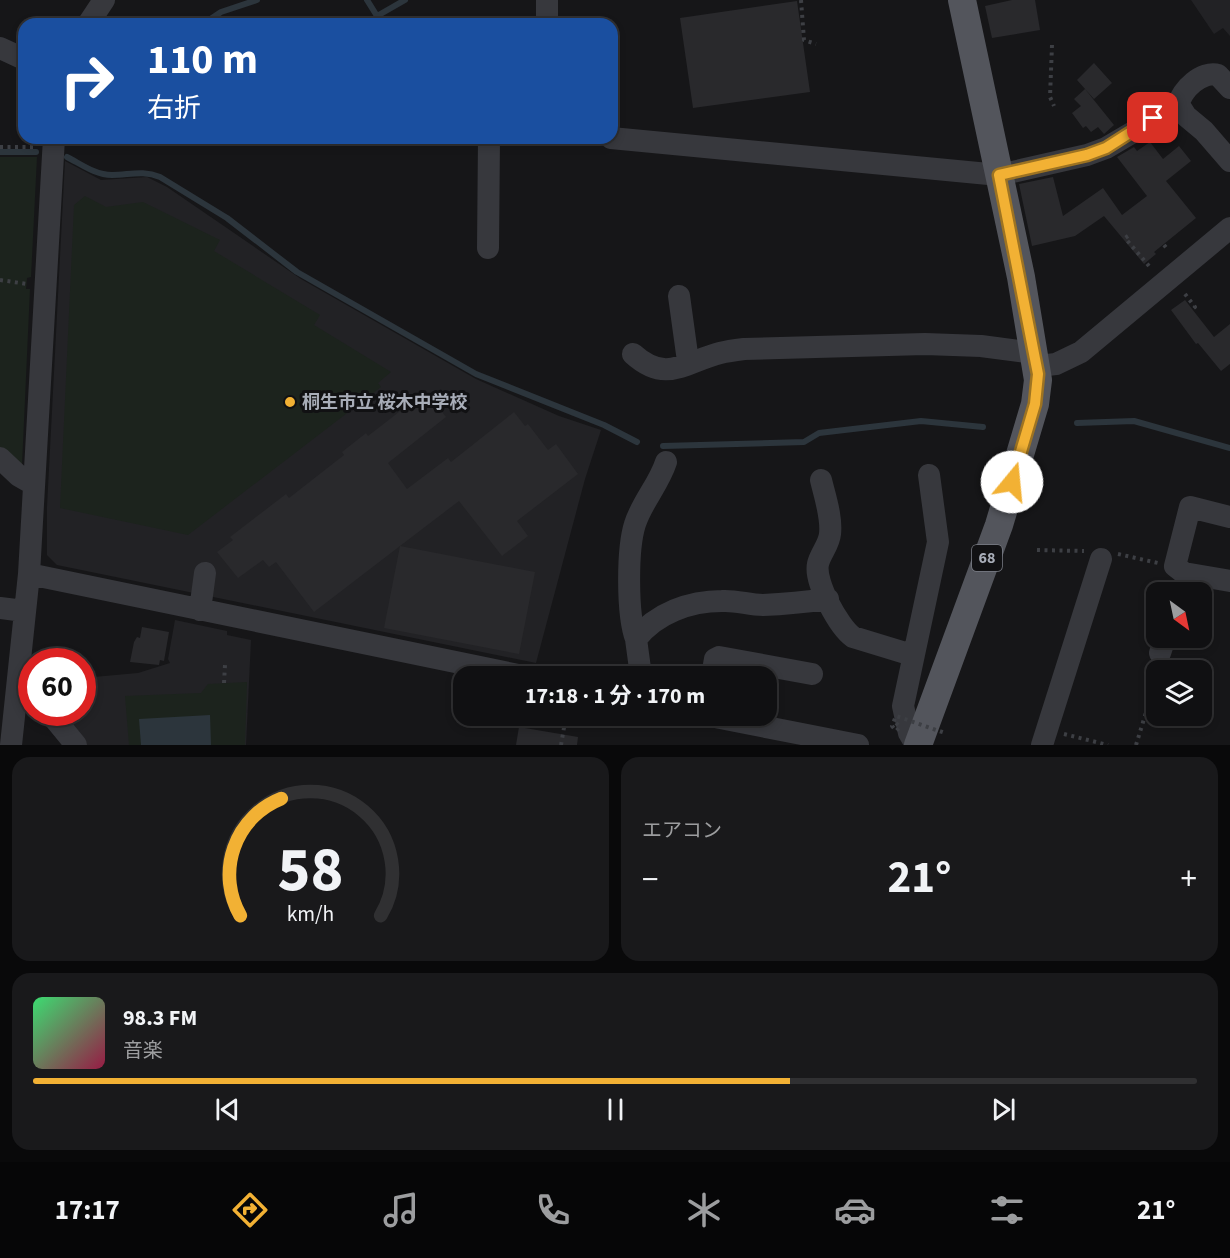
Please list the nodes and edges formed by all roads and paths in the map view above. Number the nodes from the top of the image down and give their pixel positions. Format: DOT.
graph roads {
  1 [pos="104,0"];
  2 [pos="547,0"];
  3 [pos="801,0"];
  4 [pos="962,0"];
  5 [pos="92,18"];
  6 [pos="547,18"];
  7 [pos="816,44"];
  8 [pos="1052,45"];
  9 [pos="0,48"];
  10 [pos="18,56"];
  11 [pos="1230,88"];
  12 [pos="1179,105"];
  13 [pos="1054,106"];
  14 [pos="618,139"];
  15 [pos="40,144"];
  16 [pos="53,144"];
  17 [pos="489,144"];
  18 [pos="0,147"];
  19 [pos="1230,161"];
  20 [pos="999,175"];
  21 [pos="1230,228"];
  22 [pos="1128,236"];
  23 [pos="1164,244"];
  24 [pos="488,248"];
  25 [pos="1168,250"];
  26 [pos="1149,266"];
  27 [pos="0,280"];
  28 [pos="28,284"];
  29 [pos="1185,294"];
  30 [pos="679,296"];
  31 [pos="1192,309"];
  32 [pos="633,354"];
  33 [pos="1036,359"];
  34 [pos="691,363"];
  35 [pos="0,458"];
  36 [pos="666,462"];
  37 [pos="929,475"];
  38 [pos="821,480"];
  39 [pos="33,484"];
  40 [pos="1230,517"];
  41 [pos="1101,559"];
  42 [pos="205,573"];
  43 [pos="28,574"];
  44 [pos="1230,581"];
  45 [pos="1181,582"];
  46 [pos="1206,582"];
  47 [pos="828,599"];
  48 [pos="0,608"];
  49 [pos="24,610"];
  50 [pos="200,610"];
  51 [pos="636,639"];
  52 [pos="24,648"];
  53 [pos="912,655"];
  54 [pos="225,665"];
  55 [pos="474,666"];
  56 [pos="640,666"];
  57 [pos="714,666"];
  58 [pos="769,666"];
  59 [pos="777,668"];
  60 [pos="812,674"];
  61 [pos="224,683"];
  62 [pos="18,711"];
  63 [pos="1146,712"];
  64 [pos="896,723"];
  65 [pos="60,726"];
  66 [pos="564,726"];
  67 [pos="747,726"];
  68 [pos="945,734"];
  69 [pos="1044,737"];
  70 [pos="795,739"];
  71 [pos="10,745"];
  72 [pos="76,745"];
  73 [pos="561,745"];
  74 [pos="858,745"];
  75 [pos="917,745"];
  76 [pos="1108,745"];
  77 [pos="1136,745"];
  1 -- 5 [label="street"];
  2 -- 6 [label="street"];
  3 -- 7 [label="path"];
  4 -- 20 [label="main road, 68"];
  8 -- 13 [label="path"];
  9 -- 10 [label="street"];
  11 -- 12 [label="street"];
  12 -- 19 [label="street"];
  12 -- 20 [label="street"];
  14 -- 20 [label="street"];
  15 -- 18 [label="path"];
  16 -- 39 [label="street"];
  17 -- 24 [label="street"];
  20 -- 33 [label="main road, 68"];
  21 -- 33 [label="street"];
  22 -- 26 [label="path"];
  23 -- 25 [label="path"];
  27 -- 28 [label="path"];
  29 -- 31 [label="path"];
  30 -- 34 [label="street"];
  32 -- 34 [label="street"];
  33 -- 34 [label="street"];
  33 -- 75 [label="main road, 68"];
  35 -- 39 [label="street"];
  36 -- 51 [label="street"];
  37 -- 53 [label="street"];
  38 -- 47 [label="street"];
  39 -- 43 [label="street"];
  40 -- 45 [label="street"];
  41 -- 69 [label="street"];
  42 -- 50 [label="street"];
  43 -- 49 [label="street"];
  43 -- 50 [label="street"];
  44 -- 46 [label="street"];
  47 -- 51 [label="street"];
  47 -- 53 [label="street"];
  48 -- 49 [label="street"];
  49 -- 52 [label="street"];
  50 -- 55 [label="street"];
  51 -- 56 [label="street"];
  53 -- 75 [label="street"];
  54 -- 61 [label="path"];
  57 -- 58 [label="street"];
  59 -- 60 [label="street"];
  62 -- 71 [label="street"];
  63 -- 77 [label="path"];
  64 -- 68 [label="path, bridge"];
  65 -- 72 [label="street"];
  66 -- 73 [label="path"];
  67 -- 70 [label="street"];
  69 -- 76 [label="path"];
  70 -- 74 [label="street"];
}
